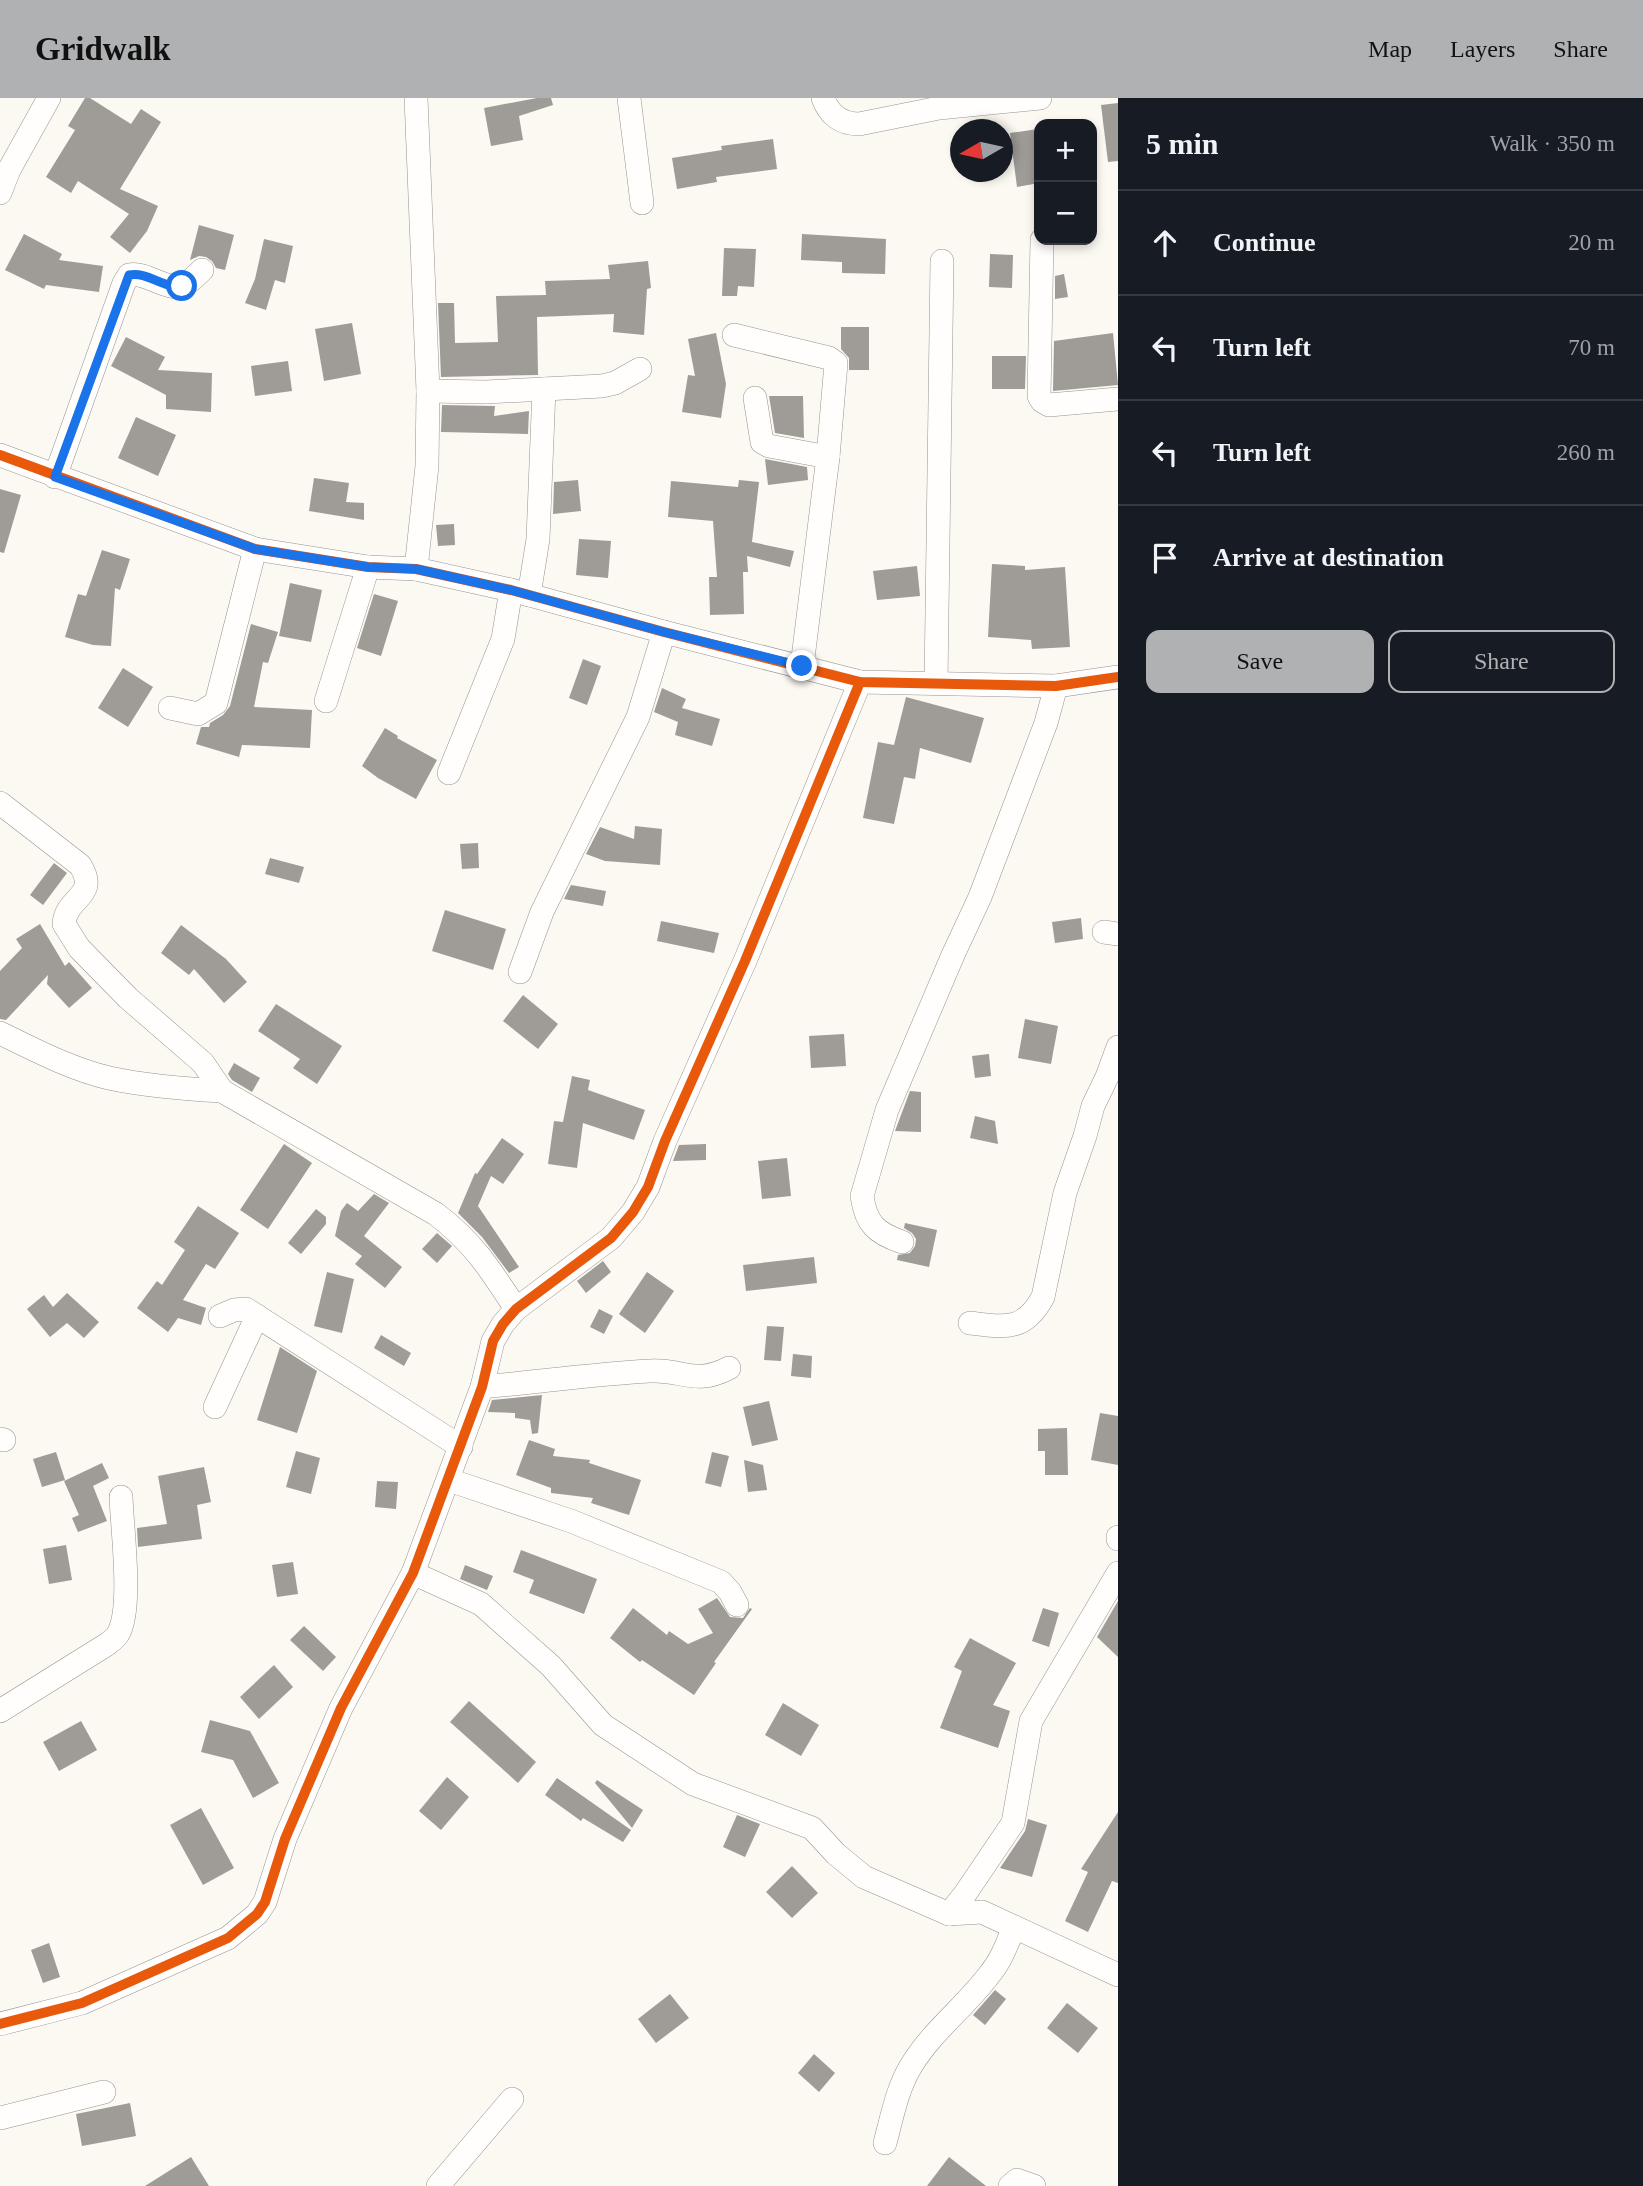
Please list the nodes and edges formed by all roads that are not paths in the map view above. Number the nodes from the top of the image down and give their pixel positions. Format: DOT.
graph roads {
  1 [pos="49,98"];
  2 [pos="416,98"];
  3 [pos="629,98"];
  4 [pos="823,98"];
  5 [pos="1040,98"];
  6 [pos="0,193"];
  7 [pos="642,203"];
  8 [pos="1042,245"];
  9 [pos="942,261"];
  10 [pos="202,270"];
  11 [pos="734,335"];
  12 [pos="640,369"];
  13 [pos="544,389"];
  14 [pos="428,391"];
  15 [pos="755,398"];
  16 [pos="1118,400"];
  17 [pos="0,456"];
  18 [pos="828,457"];
  19 [pos="55,477"];
  20 [pos="255,549"];
  21 [pos="368,567"];
  22 [pos="416,569"];
  23 [pos="520,592"];
  24 [pos="664,632"];
  25 [pos="802,666"];
  26 [pos="1118,677"];
  27 [pos="860,681"];
  28 [pos="936,682"];
  29 [pos="1056,686"];
  30 [pos="326,701"];
  31 [pos="170,708"];
  32 [pos="449,773"];
  33 [pos="0,803"];
  34 [pos="520,972"];
  35 [pos="0,1032"];
  36 [pos="1118,1047"];
  37 [pos="1113,1078"];
  38 [pos="222,1091"];
  39 [pos="901,1242"];
  40 [pos="516,1309"];
  41 [pos="220,1316"];
  42 [pos="257,1316"];
  43 [pos="970,1323"];
  44 [pos="729,1368"];
  45 [pos="482,1387"];
  46 [pos="215,1407"];
  47 [pos="461,1447"];
  48 [pos="449,1480"];
  49 [pos="121,1497"];
  50 [pos="413,1573"];
  51 [pos="1118,1573"];
  52 [pos="737,1605"];
  53 [pos="0,1711"];
  54 [pos="965,1894"];
  55 [pos="982,1912"];
  56 [pos="949,1914"];
  57 [pos="1014,1927"];
  58 [pos="1118,1975"];
  59 [pos="0,2024"];
  60 [pos="104,2092"];
  61 [pos="512,2099"];
  62 [pos="0,2118"];
  63 [pos="885,2143"];
  64 [pos="438,2186"];
  65 [pos="1010,2186"];
  66 [pos="1034,2186"];
  1 -- 6 [label="street"];
  2 -- 14 [label="street"];
  3 -- 7 [label="street"];
  4 -- 5 [label="street"];
  8 -- 16 [label="street"];
  9 -- 28 [label="street"];
  10 -- 19 [label="street"];
  11 -- 18 [label="street"];
  12 -- 13 [label="street"];
  13 -- 14 [label="street"];
  13 -- 23 [label="street"];
  14 -- 22 [label="street"];
  15 -- 18 [label="street"];
  17 -- 19 [label="street"];
  18 -- 25 [label="street"];
  19 -- 20 [label="street"];
  20 -- 21 [label="street"];
  20 -- 31 [label="street"];
  21 -- 22 [label="street"];
  21 -- 30 [label="street"];
  22 -- 23 [label="street"];
  23 -- 24 [label="street"];
  23 -- 32 [label="street"];
  24 -- 25 [label="street"];
  24 -- 34 [label="street"];
  25 -- 27 [label="street"];
  26 -- 29 [label="street"];
  27 -- 28 [label="street"];
  27 -- 40 [label="street"];
  28 -- 29 [label="street"];
  29 -- 39 [label="street"];
  33 -- 38 [label="street"];
  35 -- 38 [label="street"];
  36 -- 37 [label="street"];
  37 -- 43 [label="street"];
  38 -- 40 [label="street"];
  40 -- 45 [label="street"];
  41 -- 42 [label="street"];
  42 -- 46 [label="street"];
  42 -- 47 [label="street"];
  44 -- 45 [label="street"];
  45 -- 47 [label="street"];
  47 -- 48 [label="street"];
  48 -- 50 [label="street"];
  48 -- 52 [label="street"];
  49 -- 53 [label="street"];
  50 -- 56 [label="street"];
  50 -- 59 [label="street"];
  51 -- 54 [label="street"];
  54 -- 55 [label="street"];
  54 -- 56 [label="street"];
  55 -- 56 [label="street"];
  55 -- 57 [label="street"];
  57 -- 58 [label="street"];
  57 -- 63 [label="street"];
  60 -- 62 [label="street"];
  61 -- 64 [label="street"];
  65 -- 66 [label="street"];
}
